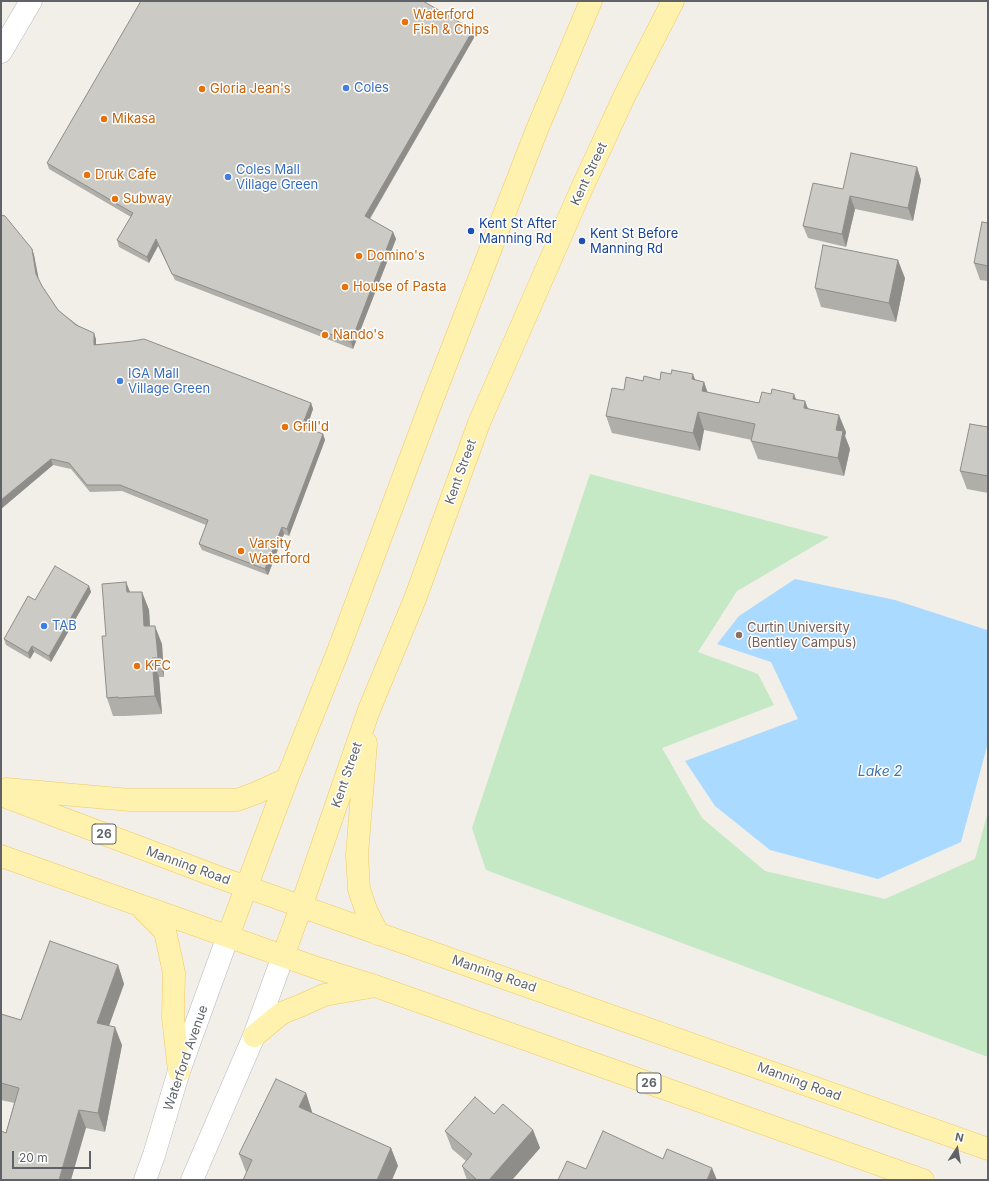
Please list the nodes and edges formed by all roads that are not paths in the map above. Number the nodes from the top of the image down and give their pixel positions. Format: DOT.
graph roads {
  1 [pos="31,1"];
  2 [pos="591,1"];
  3 [pos="673,1"];
  4 [pos="1,52"];
  5 [pos="369,710"];
  6 [pos="286,779"];
  7 [pos="1,789"];
  8 [pos="1,796"];
  9 [pos="1,856"];
  10 [pos="246,887"];
  11 [pos="136,903"];
  12 [pos="301,907"];
  13 [pos="378,934"];
  14 [pos="228,936"];
  15 [pos="283,956"];
  16 [pos="375,986"];
  17 [pos="254,1036"];
  18 [pos="179,1071"];
  19 [pos="988,1149"];
  20 [pos="145,1180"];
  21 [pos="192,1180"];
  22 [pos="923,1180"];
  1 -- 4 [label="street"];
  2 -- 6 [label="main road"];
  3 -- 5 [label="main road, Kent Street"];
  5 -- 12 [label="main road, Kent Street"];
  5 -- 13 [label="main road"];
  6 -- 7 [label="main road"];
  6 -- 10 [label="main road"];
  8 -- 10 [label="main road, Manning Road / 26"];
  9 -- 11 [label="main road, 26"];
  10 -- 12 [label="main road, Manning Road / 26"];
  10 -- 14 [label="main road"];
  11 -- 14 [label="main road, 26"];
  11 -- 18 [label="main road"];
  12 -- 13 [label="main road, Manning Road / 26"];
  12 -- 15 [label="main road, Kent Street"];
  13 -- 19 [label="main road, Manning Road / 26"];
  14 -- 15 [label="main road, 26"];
  14 -- 18 [label="street, Waterford Avenue"];
  15 -- 16 [label="main road, 26"];
  15 -- 17 [label="street"];
  16 -- 17 [label="main road"];
  16 -- 22 [label="main road, 26"];
  17 -- 21 [label="street"];
  18 -- 20 [label="street, Waterford Avenue"];
}
